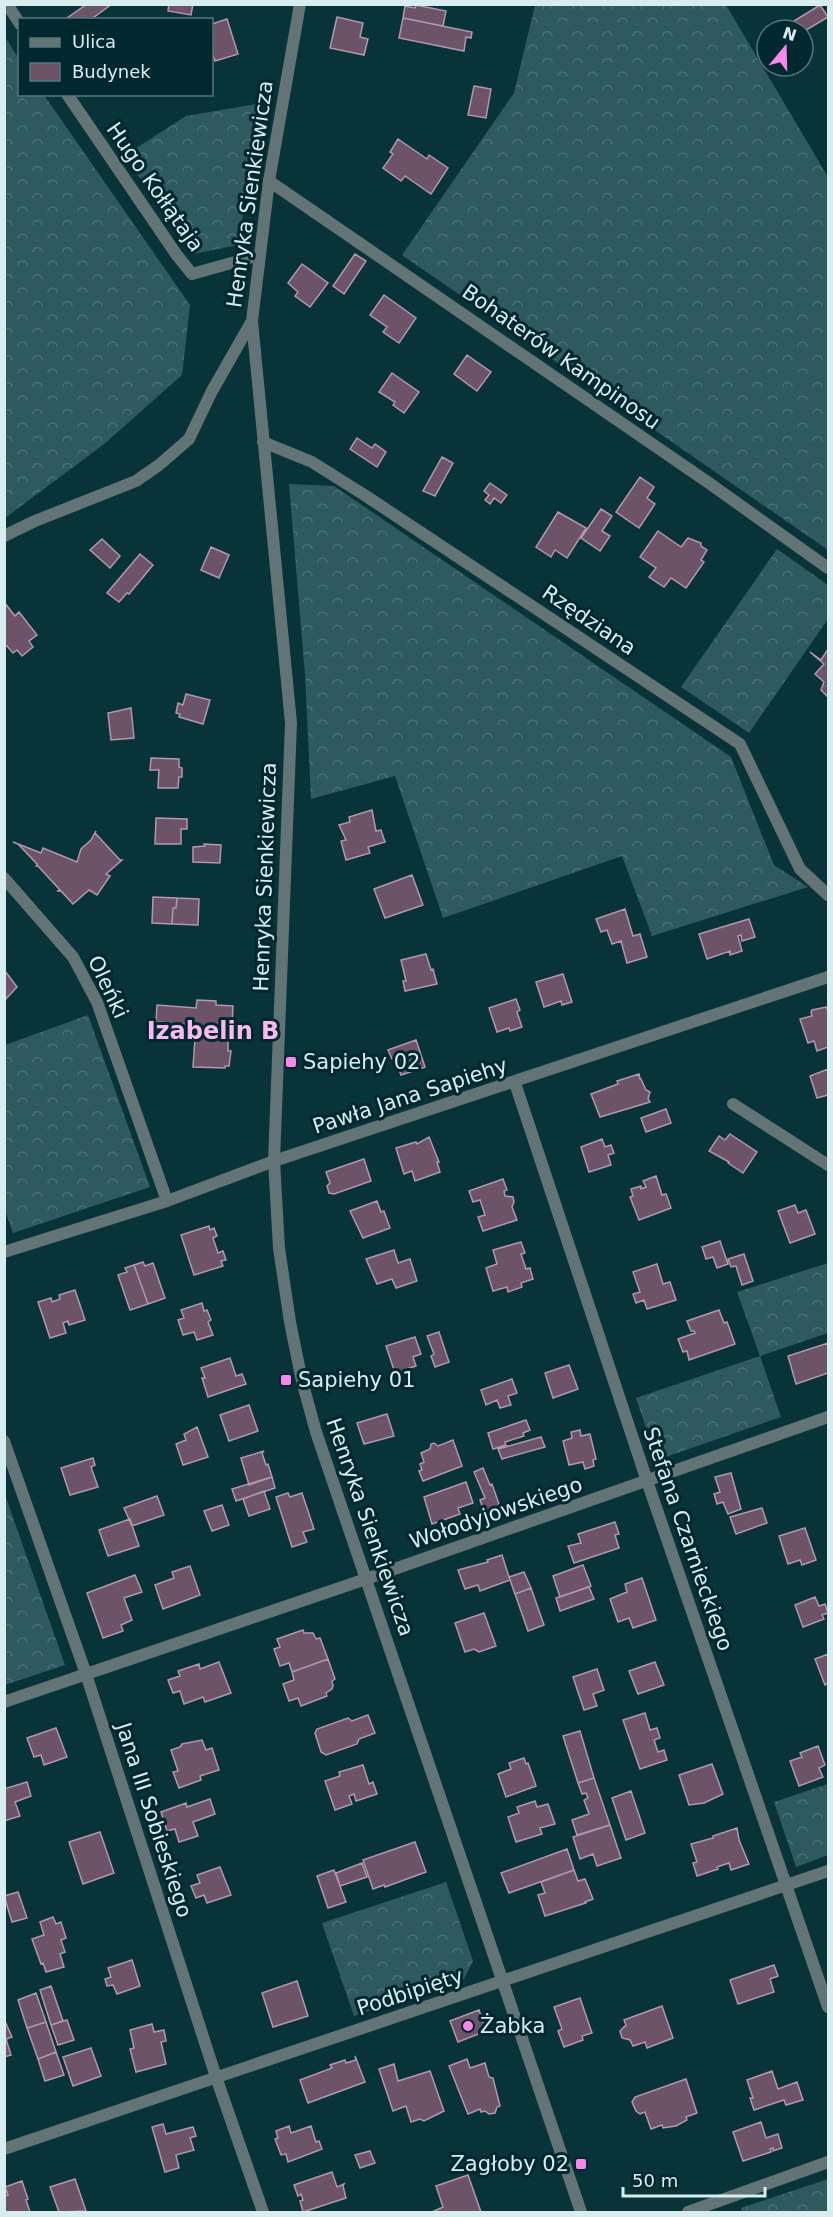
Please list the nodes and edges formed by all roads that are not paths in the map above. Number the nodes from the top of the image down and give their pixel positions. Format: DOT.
graph roads {
  1 [pos="6,4"];
  2 [pos="300,4"];
  3 [pos="18,21"];
  4 [pos="69,96"];
  5 [pos="269,180"];
  6 [pos="260,255"];
  7 [pos="252,321"];
  8 [pos="263,442"];
  9 [pos="4,536"];
  10 [pos="828,568"];
  11 [pos="4,878"];
  12 [pos="828,895"];
  13 [pos="828,977"];
  14 [pos="516,1083"];
  15 [pos="733,1104"];
  16 [pos="274,1161"];
  17 [pos="828,1165"];
  18 [pos="167,1201"];
  19 [pos="4,1252"];
  20 [pos="828,1417"];
  21 [pos="4,1441"];
  22 [pos="646,1481"];
  23 [pos="366,1579"];
  24 [pos="86,1674"];
  25 [pos="4,1702"];
  26 [pos="828,1871"];
  27 [pos="786,1886"];
  28 [pos="503,1982"];
  29 [pos="828,2007"];
  30 [pos="216,2077"];
  31 [pos="4,2149"];
  32 [pos="828,2162"];
  33 [pos="263,2212"];
  34 [pos="581,2212"];
  35 [pos="688,2212"];
  1 -- 3 [label="street"];
  2 -- 5 [label="street, Henryka Sienkiewicza"];
  4 -- 6 [label="street, Hugo Kołłątaja"];
  5 -- 6 [label="street, Henryka Sienkiewicza"];
  5 -- 10 [label="street, Bohaterów Kampinosu"];
  6 -- 7 [label="street, Henryka Sienkiewicza"];
  7 -- 8 [label="street, Henryka Sienkiewicza"];
  7 -- 9 [label="street"];
  8 -- 12 [label="street, Rzędziana"];
  8 -- 16 [label="street, Henryka Sienkiewicza"];
  11 -- 18 [label="street, Oleńki"];
  13 -- 14 [label="street, Pawła Jana Sapiehy"];
  14 -- 16 [label="street, Pawła Jana Sapiehy"];
  14 -- 22 [label="street, Stefana Czarnieckiego"];
  15 -- 17 [label="street"];
  16 -- 18 [label="street, Pawła Jana Sapiehy"];
  16 -- 23 [label="street, Henryka Sienkiewicza"];
  18 -- 19 [label="street, Pawła Jana Sapiehy"];
  20 -- 22 [label="street, Wołodyjowskiego"];
  21 -- 24 [label="street, Jana III Sobieskiego"];
  22 -- 23 [label="street, Wołodyjowskiego"];
  22 -- 27 [label="street, Stefana Czarnieckiego"];
  23 -- 24 [label="street, Wołodyjowskiego"];
  23 -- 28 [label="street, Henryka Sienkiewicza"];
  24 -- 25 [label="street, Wołodyjowskiego"];
  24 -- 30 [label="street, Jana III Sobieskiego"];
  26 -- 27 [label="street, Podbipięty"];
  27 -- 28 [label="street, Podbipięty"];
  27 -- 29 [label="street, Stefana Czarnieckiego"];
  28 -- 30 [label="street, Podbipięty"];
  28 -- 34 [label="street, Henryka Sienkiewicza"];
  30 -- 31 [label="street, Podbipięty"];
  30 -- 33 [label="street, Jana III Sobieskiego"];
  32 -- 35 [label="street"];
}
